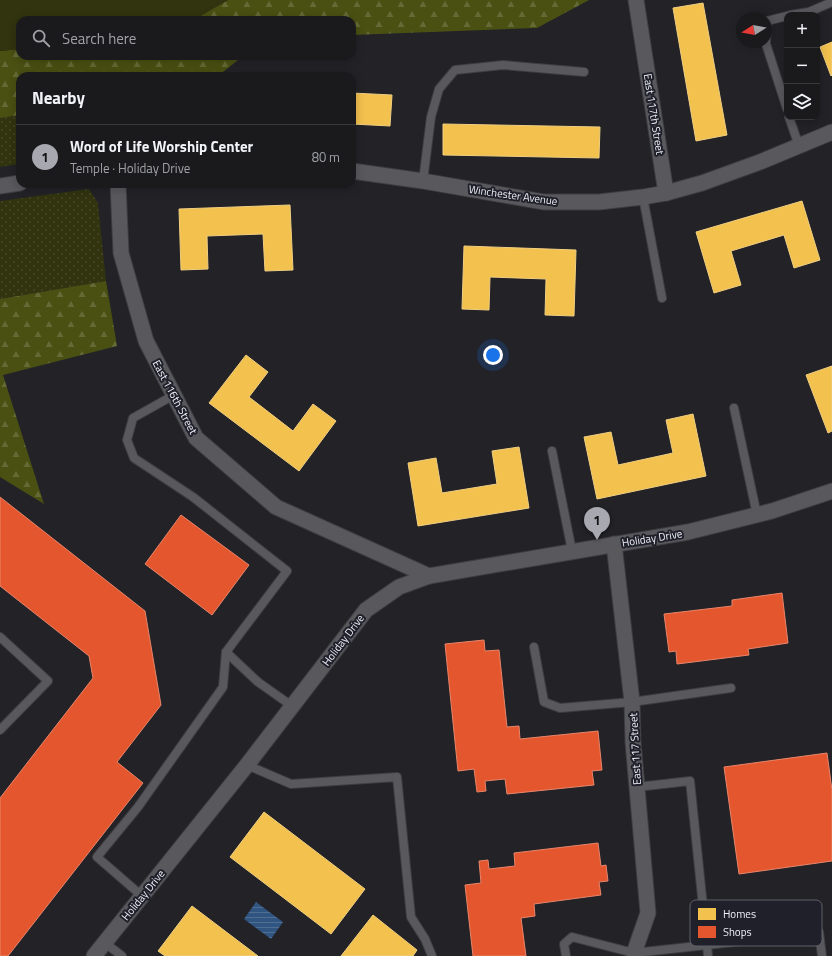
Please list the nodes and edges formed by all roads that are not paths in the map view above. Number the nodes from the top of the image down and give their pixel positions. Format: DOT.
graph roads {
  1 [pos="636,0"];
  2 [pos="832,2"];
  3 [pos="809,12"];
  4 [pos="784,17"];
  5 [pos="584,72"];
  6 [pos="784,100"];
  7 [pos="790,120"];
  8 [pos="832,132"];
  9 [pos="799,146"];
  10 [pos="356,172"];
  11 [pos="423,181"];
  12 [pos="16,184"];
  13 [pos="0,186"];
  14 [pos="118,188"];
  15 [pos="666,193"];
  16 [pos="643,197"];
  17 [pos="662,298"];
  18 [pos="174,395"];
  19 [pos="734,408"];
  20 [pos="552,451"];
  21 [pos="832,491"];
  22 [pos="756,515"];
  23 [pos="614,544"];
  24 [pos="572,551"];
  25 [pos="429,576"];
  26 [pos="0,637"];
  27 [pos="534,647"];
  28 [pos="226,652"];
  29 [pos="731,688"];
  30 [pos="632,702"];
  31 [pos="292,706"];
  32 [pos="0,730"];
  33 [pos="247,765"];
  34 [pos="637,787"];
  35 [pos="142,896"];
  36 [pos="702,900"];
  37 [pos="104,943"];
  38 [pos="698,946"];
  39 [pos="707,946"];
  40 [pos="821,946"];
  41 [pos="634,953"];
  42 [pos="94,956"];
  43 [pos="122,956"];
  44 [pos="432,956"];
  45 [pos="566,956"];
  46 [pos="708,956"];
  47 [pos="822,956"];
  1 -- 15 [label="street, East 117th Street"];
  2 -- 3 [label="lane"];
  4 -- 6 [label="lane"];
  5 -- 11 [label="lane"];
  7 -- 9 [label="lane"];
  8 -- 9 [label="street, Winchester Avenue"];
  9 -- 15 [label="street, Winchester Avenue"];
  10 -- 11 [label="street, Winchester Avenue"];
  11 -- 16 [label="street, Winchester Avenue"];
  12 -- 13 [label="street"];
  14 -- 18 [label="street, East 116th Street"];
  15 -- 16 [label="street, Winchester Avenue"];
  16 -- 17 [label="lane"];
  18 -- 25 [label="street, East 116th Street"];
  18 -- 28 [label="lane"];
  19 -- 22 [label="lane"];
  20 -- 24 [label="lane"];
  21 -- 22 [label="street, Holiday Drive"];
  22 -- 23 [label="street, Holiday Drive"];
  23 -- 24 [label="street, Holiday Drive"];
  23 -- 30 [label="street, East 117 Street"];
  24 -- 25 [label="street, Holiday Drive"];
  25 -- 31 [label="street, Holiday Drive"];
  26 -- 32 [label="lane"];
  27 -- 30 [label="lane"];
  28 -- 31 [label="lane"];
  28 -- 35 [label="lane"];
  29 -- 30 [label="lane"];
  30 -- 34 [label="street, East 117 Street"];
  31 -- 33 [label="street, Holiday Drive"];
  33 -- 35 [label="street, Holiday Drive"];
  33 -- 44 [label="lane"];
  34 -- 36 [label="lane"];
  34 -- 41 [label="street, East 117 Street"];
  35 -- 37 [label="street, Holiday Drive"];
  37 -- 42 [label="street, Holiday Drive"];
  37 -- 43 [label="lane"];
  38 -- 41 [label="lane"];
  39 -- 46 [label="lane"];
  40 -- 47 [label="lane"];
  41 -- 45 [label="lane"];
}
